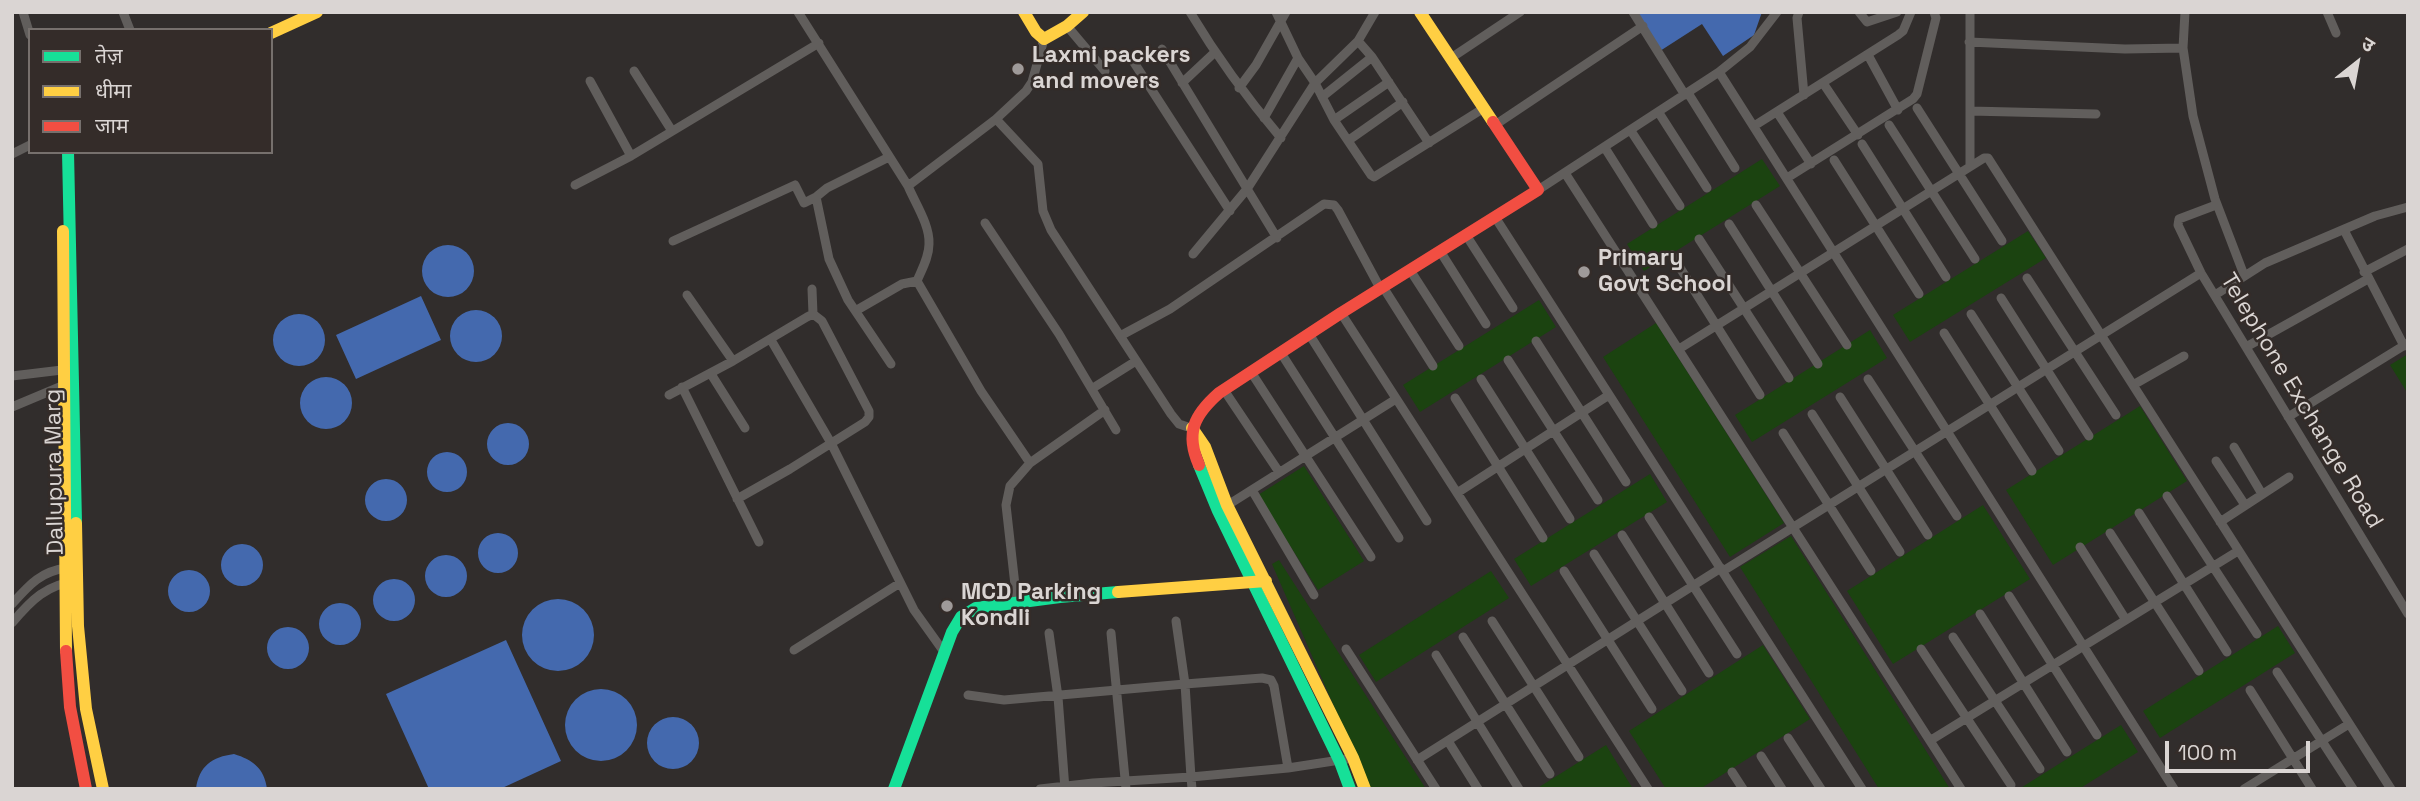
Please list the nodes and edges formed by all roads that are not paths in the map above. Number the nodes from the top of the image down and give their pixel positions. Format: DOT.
graph roads {
  1 [pos="122,12"];
  2 [pos="317,12"];
  3 [pos="798,12"];
  4 [pos="1024,12"];
  5 [pos="1083,12"];
  6 [pos="1190,12"];
  7 [pos="1276,12"];
  8 [pos="1375,12"];
  9 [pos="1420,12"];
  10 [pos="1520,12"];
  11 [pos="1633,12"];
  12 [pos="1777,12"];
  13 [pos="1799,12"];
  14 [pos="1859,12"];
  15 [pos="1897,12"];
  16 [pos="1911,12"];
  17 [pos="1934,12"];
  18 [pos="1970,12"];
  19 [pos="2185,12"];
  20 [pos="2327,12"];
  21 [pos="1284,17"];
  22 [pos="1068,26"];
  23 [pos="1643,26"];
  24 [pos="129,28"];
  25 [pos="273,32"];
  26 [pos="2336,33"];
  27 [pos="1044,38"];
  28 [pos="1358,41"];
  29 [pos="1969,42"];
  30 [pos="819,43"];
  31 [pos="2183,48"];
  32 [pos="1162,49"];
  33 [pos="1214,52"];
  34 [pos="1868,55"];
  35 [pos="1372,57"];
  36 [pos="1298,58"];
  37 [pos="1451,58"];
  38 [pos="1133,61"];
  39 [pos="634,71"];
  40 [pos="1105,71"];
  41 [pos="1719,72"];
  42 [pos="590,80"];
  43 [pos="1389,82"];
  44 [pos="1182,83"];
  45 [pos="1315,83"];
  46 [pos="1823,83"];
  47 [pos="1240,88"];
  48 [pos="1686,94"];
  49 [pos="1804,95"];
  50 [pos="1322,97"];
  51 [pos="1403,102"];
  52 [pos="1484,108"];
  53 [pos="1917,108"];
  54 [pos="1898,110"];
  55 [pos="1970,111"];
  56 [pos="1777,112"];
  57 [pos="1659,113"];
  58 [pos="2095,114"];
  59 [pos="1264,118"];
  60 [pos="996,119"];
  61 [pos="1334,120"];
  62 [pos="1495,125"];
  63 [pos="1889,125"];
  64 [pos="1754,126"];
  65 [pos="672,131"];
  66 [pos="1631,131"];
  67 [pos="1281,138"];
  68 [pos="1860,139"];
  69 [pos="1349,140"];
  70 [pos="1429,143"];
  71 [pos="28,146"];
  72 [pos="1605,148"];
  73 [pos="12,154"];
  74 [pos="66,154"];
  75 [pos="66,154"];
  76 [pos="631,156"];
  77 [pos="890,157"];
  78 [pos="1834,160"];
  79 [pos="1811,164"];
  80 [pos="1970,166"];
  81 [pos="1735,168"];
  82 [pos="1565,173"];
  83 [pos="1959,173"];
  84 [pos="1787,178"];
  85 [pos="575,185"];
  86 [pos="908,186"];
  87 [pos="1247,188"];
  88 [pos="1707,188"];
  89 [pos="1538,190"];
  90 [pos="1931,191"];
  91 [pos="816,197"];
  92 [pos="1756,205"];
  93 [pos="2216,205"];
  94 [pos="1679,206"];
  95 [pos="2408,207"];
  96 [pos="1903,209"];
  97 [pos="1230,211"];
  98 [pos="1495,217"];
  99 [pos="985,223"];
  100 [pos="1728,223"];
  101 [pos="1653,224"];
  102 [pos="1875,226"];
  103 [pos="2344,230"];
  104 [pos="1466,235"];
  105 [pos="1277,237"];
  106 [pos="1699,239"];
  107 [pos="673,241"];
  108 [pos="2002,241"];
  109 [pos="2408,248"];
  110 [pos="1440,251"];
  111 [pos="1834,252"];
  112 [pos="1193,254"];
  113 [pos="1672,255"];
  114 [pos="1975,260"];
  115 [pos="1410,270"];
  116 [pos="1800,273"];
  117 [pos="2202,273"];
  118 [pos="2244,275"];
  119 [pos="2366,275"];
  120 [pos="1946,277"];
  121 [pos="2027,278"];
  122 [pos="917,281"];
  123 [pos="1382,288"];
  124 [pos="812,289"];
  125 [pos="1772,291"];
  126 [pos="1919,294"];
  127 [pos="687,295"];
  128 [pos="2215,295"];
  129 [pos="2001,298"];
  130 [pos="1513,308"];
  131 [pos="1744,308"];
  132 [pos="857,310"];
  133 [pos="1341,313"];
  134 [pos="813,314"];
  135 [pos="1970,314"];
  136 [pos="1486,324"];
  137 [pos="1717,326"];
  138 [pos="1944,333"];
  139 [pos="1309,334"];
  140 [pos="1120,336"];
  141 [pos="2101,336"];
  142 [pos="771,340"];
  143 [pos="1535,341"];
  144 [pos="2406,344"];
  145 [pos="1847,345"];
  146 [pos="1459,346"];
  147 [pos="2246,346"];
  148 [pos="1679,349"];
  149 [pos="2075,352"];
  150 [pos="1281,353"];
  151 [pos="2184,356"];
  152 [pos="1508,360"];
  153 [pos="733,361"];
  154 [pos="1136,361"];
  155 [pos="891,364"];
  156 [pos="1818,364"];
  157 [pos="1433,366"];
  158 [pos="62,369"];
  159 [pos="2047,369"];
  160 [pos="1251,372"];
  161 [pos="711,374"];
  162 [pos="12,376"];
  163 [pos="1789,378"];
  164 [pos="1481,379"];
  165 [pos="1868,379"];
  166 [pos="2133,385"];
  167 [pos="62,386"];
  168 [pos="682,387"];
  169 [pos="2018,387"];
  170 [pos="1093,388"];
  171 [pos="1224,390"];
  172 [pos="669,395"];
  173 [pos="1609,395"];
  174 [pos="1760,395"];
  175 [pos="1840,397"];
  176 [pos="1454,398"];
  177 [pos="1396,399"];
  178 [pos="1990,405"];
  179 [pos="12,407"];
  180 [pos="1105,410"];
  181 [pos="1582,412"];
  182 [pos="1812,414"];
  183 [pos="2116,415"];
  184 [pos="2288,416"];
  185 [pos="1363,420"];
  186 [pos="745,428"];
  187 [pos="1191,428"];
  188 [pos="1116,430"];
  189 [pos="1553,431"];
  190 [pos="1947,431"];
  191 [pos="1783,433"];
  192 [pos="2089,436"];
  193 [pos="1335,437"];
  194 [pos="831,443"];
  195 [pos="2234,447"];
  196 [pos="1525,449"];
  197 [pos="1915,452"];
  198 [pos="2059,452"];
  199 [pos="1305,456"];
  200 [pos="2216,461"];
  201 [pos="1030,463"];
  202 [pos="1498,467"];
  203 [pos="1886,470"];
  204 [pos="2032,471"];
  205 [pos="1279,472"];
  206 [pos="2289,477"];
  207 [pos="1626,482"];
  208 [pos="1858,487"];
  209 [pos="1252,489"];
  210 [pos="1457,493"];
  211 [pos="2262,494"];
  212 [pos="2167,496"];
  213 [pos="737,499"];
  214 [pos="1598,500"];
  215 [pos="1829,505"];
  216 [pos="2245,505"];
  217 [pos="1222,508"];
  218 [pos="2139,513"];
  219 [pos="1956,516"];
  220 [pos="1649,517"];
  221 [pos="1570,519"];
  222 [pos="1427,520"];
  223 [pos="2220,522"];
  224 [pos="1793,528"];
  225 [pos="2110,533"];
  226 [pos="1622,535"];
  227 [pos="1928,535"];
  228 [pos="1399,538"];
  229 [pos="1543,538"];
  230 [pos="759,542"];
  231 [pos="2080,547"];
  232 [pos="2238,551"];
  233 [pos="1900,552"];
  234 [pos="1594,554"];
  235 [pos="1371,557"];
  236 [pos="78,566"];
  237 [pos="2213,566"];
  238 [pos="64,568"];
  239 [pos="1722,570"];
  240 [pos="1564,571"];
  241 [pos="1871,571"];
  242 [pos="78,581"];
  243 [pos="1259,581"];
  244 [pos="63,582"];
  245 [pos="900,583"];
  246 [pos="2184,584"];
  247 [pos="1693,586"];
  248 [pos="1314,595"];
  249 [pos="2009,596"];
  250 [pos="2155,602"];
  251 [pos="1017,603"];
  252 [pos="12,604"];
  253 [pos="1666,604"];
  254 [pos="1980,614"];
  255 [pos="2408,614"];
  256 [pos="2126,620"];
  257 [pos="1176,621"];
  258 [pos="1492,621"];
  259 [pos="1637,622"];
  260 [pos="12,623"];
  261 [pos="1111,632"];
  262 [pos="1049,633"];
  263 [pos="2257,634"];
  264 [pos="1463,637"];
  265 [pos="1953,637"];
  266 [pos="1608,640"];
  267 [pos="2084,646"];
  268 [pos="1346,649"];
  269 [pos="1922,649"];
  270 [pos="794,650"];
  271 [pos="944,652"];
  272 [pos="2227,652"];
  273 [pos="1737,654"];
  274 [pos="1436,655"];
  275 [pos="2052,665"];
  276 [pos="1568,666"];
  277 [pos="2199,671"];
  278 [pos="2277,672"];
  279 [pos="1709,673"];
  280 [pos="2023,683"];
  281 [pos="1185,684"];
  282 [pos="1534,687"];
  283 [pos="1117,689"];
  284 [pos="2250,690"];
  285 [pos="1682,691"];
  286 [pos="968,695"];
  287 [pos="1058,697"];
  288 [pos="1995,701"];
  289 [pos="1506,705"];
  290 [pos="1652,709"];
  291 [pos="1967,718"];
  292 [pos="1478,722"];
  293 [pos="2349,724"];
  294 [pos="2096,735"];
  295 [pos="1788,738"];
  296 [pos="1931,740"];
  297 [pos="1448,741"];
  298 [pos="2322,741"];
  299 [pos="2067,752"];
  300 [pos="1761,756"];
  301 [pos="1579,757"];
  302 [pos="2293,758"];
  303 [pos="1347,760"];
  304 [pos="1417,760"];
  305 [pos="1288,768"];
  306 [pos="2040,769"];
  307 [pos="1732,772"];
  308 [pos="1550,774"];
  309 [pos="1191,777"];
  310 [pos="1126,785"];
  311 [pos="2011,785"];
  312 [pos="1065,787"];
  313 [pos="86,789"];
  314 [pos="103,789"];
  315 [pos="894,789"];
  316 [pos="1040,789"];
  317 [pos="1192,789"];
  318 [pos="1350,789"];
  319 [pos="1365,789"];
  320 [pos="1436,789"];
  321 [pos="1478,789"];
  322 [pos="1520,789"];
  323 [pos="1648,789"];
  324 [pos="1744,789"];
  325 [pos="1782,789"];
  326 [pos="1821,789"];
  327 [pos="1862,789"];
  328 [pos="1961,789"];
  329 [pos="2174,789"];
  330 [pos="2244,789"];
  331 [pos="2312,789"];
  332 [pos="2353,789"];
  333 [pos="2391,789"];
  1 -- 24 [label="street"];
  2 -- 25 [label="street"];
  3 -- 30 [label="street"];
  4 -- 27 [label="street"];
  5 -- 22 [label="street"];
  6 -- 33 [label="street"];
  7 -- 21 [label="street"];
  8 -- 28 [label="street"];
  9 -- 37 [label="street"];
  10 -- 37 [label="street"];
  11 -- 23 [label="street"];
  12 -- 41 [label="street"];
  13 -- 49 [label="street"];
  14 -- 15 [label="street"];
  16 -- 34 [label="street"];
  17 -- 54 [label="street"];
  18 -- 29 [label="street"];
  19 -- 31 [label="street"];
  20 -- 26 [label="street"];
  21 -- 36 [label="street"];
  21 -- 47 [label="street"];
  22 -- 27 [label="street"];
  22 -- 40 [label="street"];
  23 -- 48 [label="street"];
  23 -- 62 [label="street"];
  27 -- 60 [label="street"];
  28 -- 35 [label="street"];
  28 -- 45 [label="street"];
  29 -- 31 [label="street"];
  29 -- 55 [label="street"];
  30 -- 65 [label="street"];
  30 -- 77 [label="street"];
  31 -- 93 [label="street"];
  32 -- 44 [label="street"];
  33 -- 44 [label="street"];
  33 -- 47 [label="street"];
  34 -- 46 [label="street"];
  34 -- 54 [label="street"];
  35 -- 43 [label="street"];
  35 -- 50 [label="street"];
  36 -- 45 [label="street"];
  36 -- 59 [label="street"];
  37 -- 52 [label="street"];
  38 -- 97 [label="street"];
  39 -- 65 [label="street"];
  41 -- 48 [label="street"];
  41 -- 64 [label="street"];
  42 -- 76 [label="street"];
  43 -- 51 [label="street"];
  43 -- 61 [label="street"];
  44 -- 87 [label="street"];
  45 -- 50 [label="street"];
  45 -- 67 [label="street"];
  46 -- 49 [label="street"];
  46 -- 68 [label="street"];
  47 -- 59 [label="street"];
  48 -- 57 [label="street"];
  48 -- 81 [label="street"];
  49 -- 56 [label="street"];
  50 -- 61 [label="street"];
  51 -- 69 [label="street"];
  51 -- 70 [label="street"];
  52 -- 62 [label="street"];
  52 -- 70 [label="street"];
  53 -- 83 [label="street"];
  54 -- 68 [label="street"];
  55 -- 58 [label="street"];
  55 -- 80 [label="street"];
  56 -- 64 [label="street"];
  56 -- 79 [label="street"];
  57 -- 66 [label="street"];
  57 -- 88 [label="street"];
  59 -- 67 [label="street"];
  60 -- 86 [label="street"];
  60 -- 140 [label="street"];
  61 -- 69 [label="street"];
  62 -- 89 [label="street"];
  63 -- 90 [label="street"];
  64 -- 84 [label="street"];
  65 -- 76 [label="street"];
  66 -- 72 [label="street"];
  66 -- 94 [label="street"];
  67 -- 87 [label="street"];
  68 -- 79 [label="street"];
  68 -- 96 [label="street"];
  69 -- 70 [label="street"];
  71 -- 73 [label="street"];
  72 -- 82 [label="street"];
  72 -- 101 [label="street"];
  74 -- 158 [label="street, Dallupura Marg"];
  75 -- 236 [label="street, Dallupura Marg"];
  76 -- 85 [label="street"];
  77 -- 86 [label="street"];
  77 -- 91 [label="street"];
  78 -- 102 [label="street"];
  79 -- 84 [label="street"];
  80 -- 83 [label="street"];
  80 -- 141 [label="street"];
  82 -- 89 [label="street"];
  82 -- 148 [label="street"];
  83 -- 90 [label="street"];
  83 -- 108 [label="street"];
  84 -- 111 [label="street"];
  86 -- 122 [label="street"];
  87 -- 97 [label="street"];
  87 -- 105 [label="street"];
  89 -- 98 [label="street"];
  90 -- 96 [label="street"];
  90 -- 114 [label="street"];
  91 -- 107 [label="street"];
  91 -- 132 [label="street"];
  92 -- 116 [label="street"];
  93 -- 117 [label="street"];
  93 -- 118 [label="street"];
  95 -- 103 [label="street"];
  96 -- 102 [label="street"];
  96 -- 120 [label="street"];
  97 -- 112 [label="street"];
  98 -- 104 [label="street"];
  98 -- 173 [label="street"];
  99 -- 170 [label="street"];
  100 -- 125 [label="street"];
  102 -- 111 [label="street"];
  102 -- 126 [label="street"];
  103 -- 118 [label="street"];
  103 -- 119 [label="street"];
  104 -- 110 [label="street"];
  104 -- 130 [label="street"];
  105 -- 123 [label="street"];
  105 -- 140 [label="street"];
  106 -- 131 [label="street"];
  109 -- 119 [label="street"];
  110 -- 115 [label="street"];
  110 -- 136 [label="street"];
  111 -- 116 [label="street"];
  111 -- 190 [label="street"];
  113 -- 137 [label="street"];
  115 -- 123 [label="street"];
  115 -- 146 [label="street"];
  116 -- 125 [label="street"];
  116 -- 145 [label="street"];
  117 -- 128 [label="street, Telephone Exchange Road"];
  117 -- 141 [label="street, Telephone Exchange Road"];
  118 -- 128 [label="street"];
  119 -- 144 [label="street"];
  119 -- 147 [label="street"];
  121 -- 149 [label="street"];
  122 -- 132 [label="street"];
  122 -- 201 [label="street"];
  123 -- 133 [label="street"];
  123 -- 157 [label="street"];
  124 -- 134 [label="street"];
  125 -- 131 [label="street"];
  125 -- 156 [label="street"];
  127 -- 153 [label="street"];
  128 -- 147 [label="street, Telephone Exchange Road"];
  129 -- 159 [label="street"];
  131 -- 137 [label="street"];
  131 -- 163 [label="street"];
  132 -- 155 [label="street"];
  133 -- 139 [label="street"];
  133 -- 177 [label="street"];
  134 -- 142 [label="street"];
  134 -- 194 [label="street"];
  135 -- 169 [label="street"];
  137 -- 148 [label="street"];
  137 -- 174 [label="street"];
  138 -- 178 [label="street"];
  139 -- 150 [label="street"];
  139 -- 185 [label="street"];
  140 -- 154 [label="street"];
  141 -- 149 [label="street, Telephone Exchange Road"];
  141 -- 166 [label="street"];
  142 -- 153 [label="street"];
  142 -- 194 [label="street"];
  143 -- 181 [label="street"];
  144 -- 184 [label="street"];
  147 -- 184 [label="street, Telephone Exchange Road"];
  148 -- 224 [label="street"];
  149 -- 159 [label="street, Telephone Exchange Road"];
  149 -- 183 [label="street"];
  150 -- 160 [label="street"];
  150 -- 193 [label="street"];
  151 -- 166 [label="street"];
  152 -- 189 [label="street"];
  153 -- 161 [label="street"];
  154 -- 170 [label="street"];
  154 -- 187 [label="street"];
  158 -- 162 [label="street"];
  158 -- 167 [label="street, Dallupura Marg"];
  159 -- 169 [label="street, Telephone Exchange Road"];
  159 -- 192 [label="street"];
  160 -- 171 [label="street"];
  160 -- 199 [label="street"];
  161 -- 168 [label="street"];
  161 -- 186 [label="street"];
  164 -- 196 [label="street"];
  165 -- 197 [label="street"];
  166 -- 223 [label="street"];
  167 -- 179 [label="street"];
  167 -- 238 [label="street, Dallupura Marg"];
  168 -- 172 [label="street"];
  168 -- 213 [label="street"];
  169 -- 178 [label="street, Telephone Exchange Road"];
  169 -- 198 [label="street"];
  170 -- 180 [label="street"];
  171 -- 187 [label="street"];
  171 -- 205 [label="street"];
  173 -- 181 [label="street"];
  173 -- 239 [label="street"];
  175 -- 203 [label="street"];
  176 -- 202 [label="street"];
  177 -- 185 [label="street"];
  177 -- 210 [label="street"];
  178 -- 190 [label="street, Telephone Exchange Road"];
  178 -- 204 [label="street"];
  180 -- 188 [label="street"];
  180 -- 201 [label="street"];
  181 -- 189 [label="street"];
  181 -- 207 [label="street"];
  182 -- 208 [label="street"];
  184 -- 255 [label="street, Telephone Exchange Road"];
  185 -- 193 [label="street"];
  185 -- 222 [label="street"];
  187 -- 217 [label="street"];
  189 -- 196 [label="street"];
  189 -- 214 [label="street"];
  190 -- 197 [label="street, Telephone Exchange Road"];
  190 -- 267 [label="street"];
  191 -- 215 [label="street"];
  193 -- 199 [label="street"];
  193 -- 228 [label="street"];
  194 -- 213 [label="street"];
  194 -- 245 [label="street"];
  195 -- 211 [label="street"];
  196 -- 202 [label="street"];
  196 -- 221 [label="street"];
  197 -- 203 [label="street, Telephone Exchange Road"];
  197 -- 219 [label="street"];
  199 -- 205 [label="street"];
  199 -- 235 [label="street"];
  200 -- 216 [label="street"];
  201 -- 251 [label="street"];
  202 -- 210 [label="street"];
  202 -- 229 [label="street"];
  203 -- 208 [label="street, Telephone Exchange Road"];
  203 -- 227 [label="street"];
  205 -- 209 [label="street"];
  206 -- 211 [label="street"];
  208 -- 215 [label="street, Telephone Exchange Road"];
  208 -- 233 [label="street"];
  209 -- 217 [label="street"];
  209 -- 248 [label="street"];
  210 -- 276 [label="street"];
  211 -- 216 [label="street"];
  212 -- 237 [label="street"];
  213 -- 230 [label="street"];
  215 -- 224 [label="street, Telephone Exchange Road"];
  215 -- 241 [label="street"];
  216 -- 223 [label="street"];
  217 -- 243 [label="street"];
  218 -- 246 [label="street"];
  220 -- 247 [label="street"];
  223 -- 232 [label="street"];
  224 -- 239 [label="street, Telephone Exchange Road"];
  224 -- 296 [label="street"];
  225 -- 250 [label="street"];
  226 -- 253 [label="street"];
  231 -- 256 [label="street"];
  232 -- 237 [label="street"];
  232 -- 293 [label="street"];
  234 -- 259 [label="street"];
  236 -- 238 [label="street"];
  236 -- 242 [label="street, Dallupura Marg"];
  237 -- 246 [label="street"];
  237 -- 263 [label="street"];
  238 -- 244 [label="street, Dallupura Marg"];
  238 -- 252 [label="street"];
  239 -- 247 [label="street, Telephone Exchange Road"];
  239 -- 327 [label="street"];
  240 -- 266 [label="street"];
  242 -- 244 [label="street"];
  242 -- 314 [label="street, Dallupura Marg"];
  243 -- 251 [label="street"];
  243 -- 303 [label="street"];
  244 -- 260 [label="street"];
  244 -- 313 [label="street, Dallupura Marg"];
  245 -- 270 [label="street"];
  245 -- 271 [label="street"];
  246 -- 250 [label="street"];
  246 -- 272 [label="street"];
  247 -- 253 [label="street, Telephone Exchange Road"];
  247 -- 273 [label="street"];
  249 -- 275 [label="street"];
  250 -- 256 [label="street"];
  250 -- 277 [label="street"];
  251 -- 271 [label="street"];
  253 -- 259 [label="street, Telephone Exchange Road"];
  253 -- 279 [label="street"];
  254 -- 280 [label="street"];
  256 -- 267 [label="street"];
  257 -- 281 [label="street"];
  258 -- 282 [label="street"];
  259 -- 266 [label="street, Telephone Exchange Road"];
  259 -- 285 [label="street"];
  261 -- 283 [label="street"];
  262 -- 287 [label="street"];
  264 -- 289 [label="street"];
  265 -- 288 [label="street"];
  266 -- 276 [label="street, Telephone Exchange Road"];
  266 -- 290 [label="street"];
  267 -- 275 [label="street"];
  267 -- 329 [label="street"];
  268 -- 304 [label="street"];
  269 -- 291 [label="street"];
  271 -- 315 [label="street"];
  274 -- 292 [label="street"];
  275 -- 280 [label="street"];
  275 -- 294 [label="street"];
  276 -- 282 [label="street, Telephone Exchange Road"];
  276 -- 323 [label="street"];
  278 -- 298 [label="street"];
  280 -- 288 [label="street"];
  280 -- 299 [label="street"];
  281 -- 283 [label="street"];
  281 -- 305 [label="street"];
  281 -- 309 [label="street"];
  282 -- 289 [label="street, Telephone Exchange Road"];
  282 -- 301 [label="street"];
  283 -- 287 [label="street"];
  283 -- 310 [label="street"];
  284 -- 302 [label="street"];
  286 -- 287 [label="street"];
  287 -- 312 [label="street"];
  288 -- 291 [label="street"];
  288 -- 306 [label="street"];
  289 -- 292 [label="street, Telephone Exchange Road"];
  289 -- 308 [label="street"];
  291 -- 296 [label="street"];
  291 -- 311 [label="street"];
  292 -- 297 [label="street, Telephone Exchange Road"];
  292 -- 322 [label="street"];
  293 -- 298 [label="street"];
  293 -- 333 [label="street"];
  295 -- 326 [label="street"];
  296 -- 328 [label="street"];
  297 -- 304 [label="street, Telephone Exchange Road"];
  297 -- 321 [label="street"];
  298 -- 302 [label="street"];
  298 -- 332 [label="street"];
  300 -- 325 [label="street"];
  302 -- 330 [label="street"];
  302 -- 331 [label="street"];
  303 -- 305 [label="street"];
  303 -- 318 [label="street"];
  303 -- 319 [label="street"];
  304 -- 320 [label="street"];
  305 -- 309 [label="street"];
  307 -- 324 [label="street"];
  309 -- 310 [label="street"];
  309 -- 317 [label="street"];
  310 -- 312 [label="street"];
  312 -- 316 [label="street"];
}
